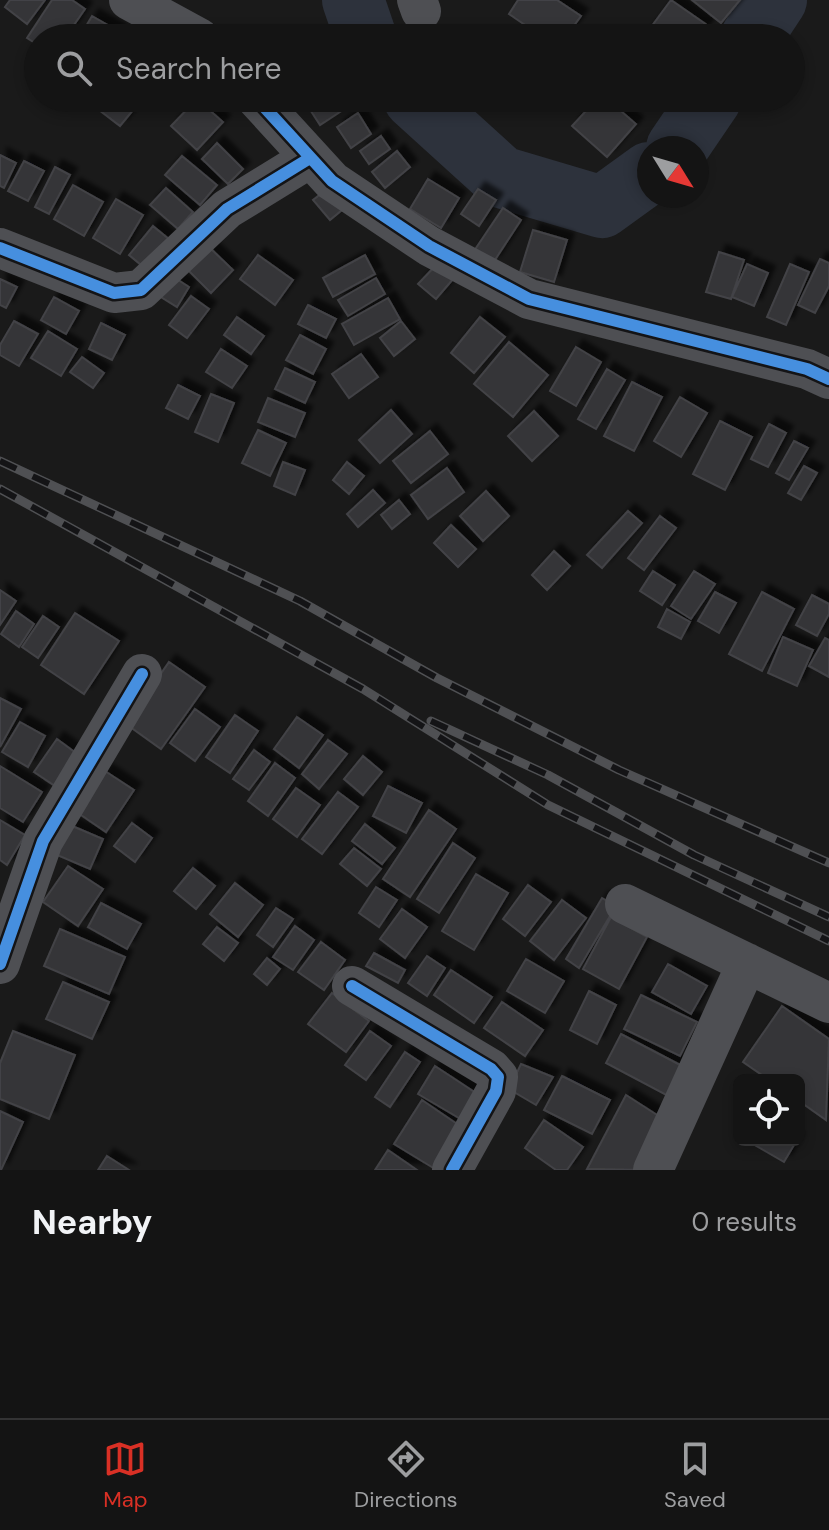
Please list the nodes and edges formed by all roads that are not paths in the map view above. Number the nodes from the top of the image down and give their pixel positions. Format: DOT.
graph roads {
  1 [pos="129,0"];
  2 [pos="173,24"];
  3 [pos="269,112"];
  4 [pos="310,158"];
  5 [pos="0,248"];
  6 [pos="829,379"];
  7 [pos="142,674"];
  8 [pos="625,904"];
  9 [pos="747,963"];
  10 [pos="0,964"];
  11 [pos="352,986"];
  12 [pos="829,1003"];
  13 [pos="452,1170"];
  14 [pos="653,1170"];
  1 -- 2 [label="street"];
  3 -- 4 [label="street"];
  4 -- 5 [label="street"];
  4 -- 6 [label="street"];
  7 -- 10 [label="street"];
  8 -- 9 [label="street"];
  9 -- 12 [label="street"];
  9 -- 14 [label="street"];
  11 -- 13 [label="street"];
}
